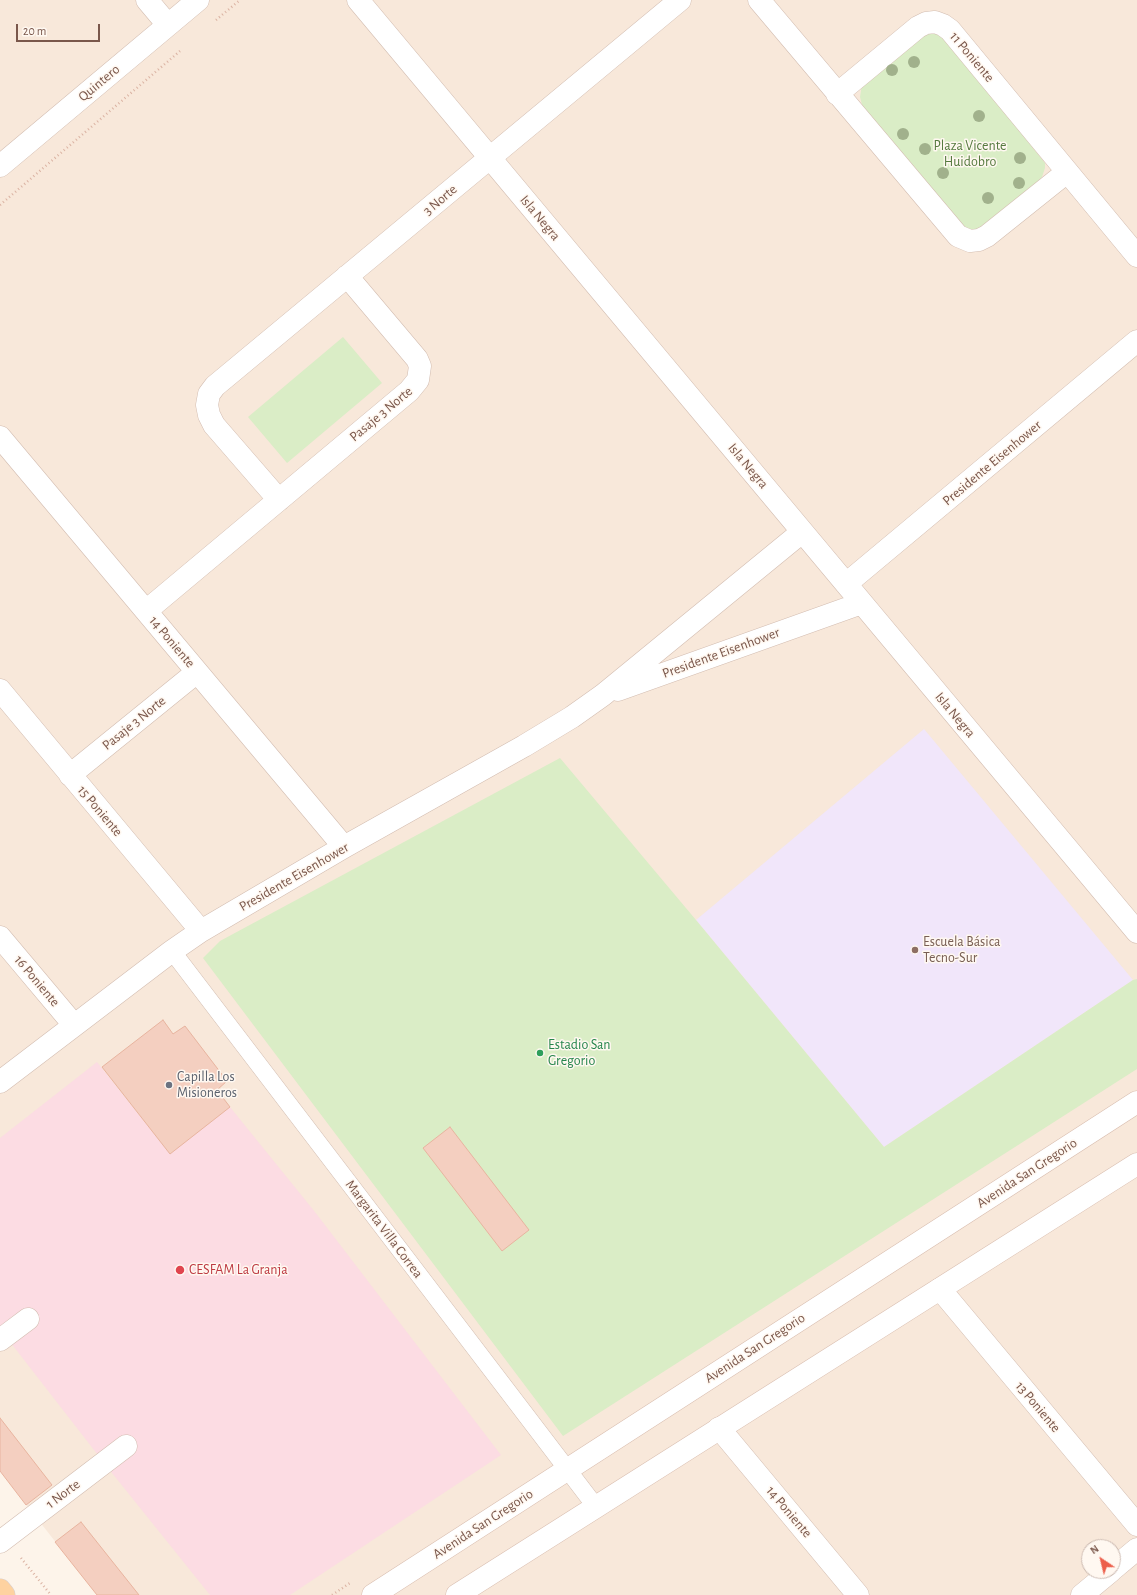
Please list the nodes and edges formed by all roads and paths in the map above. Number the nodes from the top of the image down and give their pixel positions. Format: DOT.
graph roads {
  1 [pos="147,0"];
  2 [pos="198,0"];
  3 [pos="240,0"];
  4 [pos="358,0"];
  5 [pos="680,0"];
  6 [pos="759,0"];
  7 [pos="216,20"];
  8 [pos="168,25"];
  9 [pos="186,46"];
  10 [pos="837,94"];
  11 [pos="490,158"];
  12 [pos="0,166"];
  13 [pos="1067,172"];
  14 [pos="0,205"];
  15 [pos="1137,256"];
  16 [pos="347,276"];
  17 [pos="1137,341"];
  18 [pos="0,437"];
  19 [pos="279,500"];
  20 [pos="802,532"];
  21 [pos="846,584"];
  22 [pos="862,603"];
  23 [pos="146,611"];
  24 [pos="197,672"];
  25 [pos="0,690"];
  26 [pos="603,695"];
  27 [pos="70,775"];
  28 [pos="344,847"];
  29 [pos="201,931"];
  30 [pos="1137,932"];
  31 [pos="0,937"];
  32 [pos="172,951"];
  33 [pos="74,1025"];
  34 [pos="0,1082"];
  35 [pos="1137,1102"];
  36 [pos="1137,1164"];
  37 [pos="940,1289"];
  38 [pos="28,1319"];
  39 [pos="0,1340"];
  40 [pos="719,1428"];
  41 [pos="126,1446"];
  42 [pos="568,1469"];
  43 [pos="596,1507"];
  44 [pos="1137,1525"];
  45 [pos="3,1539"];
  46 [pos="1137,1549"];
  47 [pos="1121,1562"];
  48 [pos="1101,1579"];
  49 [pos="0,1590"];
  50 [pos="461,1594"];
  51 [pos="4,1595"];
  52 [pos="50,1595"];
  53 [pos="373,1595"];
  54 [pos="858,1595"];
  55 [pos="1082,1595"];
  1 -- 8 [label="street"];
  2 -- 8 [label="street, Quintero"];
  3 -- 7 [label="path"];
  4 -- 11 [label="street, Isla Negra"];
  5 -- 11 [label="street, 3 Norte"];
  6 -- 10 [label="street"];
  8 -- 12 [label="street, Quintero"];
  9 -- 14 [label="path"];
  10 -- 13 [label="street"];
  10 -- 13 [label="street, 11 Poniente"];
  11 -- 16 [label="street, 3 Norte"];
  11 -- 20 [label="street, Isla Negra"];
  13 -- 15 [label="street, 11 Poniente"];
  16 -- 19 [label="street, 3 Norte"];
  16 -- 19 [label="street, Pasaje 3 Norte"];
  17 -- 21 [label="street, Presidente Eisenhower"];
  18 -- 23 [label="street, 14 Poniente"];
  19 -- 23 [label="street, Pasaje 3 Norte"];
  20 -- 21 [label="street, Isla Negra"];
  20 -- 26 [label="street, Presidente Eisenhower"];
  21 -- 22 [label="street, Isla Negra"];
  22 -- 26 [label="street, Presidente Eisenhower"];
  22 -- 30 [label="street, Isla Negra"];
  23 -- 24 [label="street, 14 Poniente"];
  24 -- 27 [label="street, Pasaje 3 Norte"];
  24 -- 28 [label="street, 14 Poniente"];
  25 -- 27 [label="street, 15 Poniente"];
  26 -- 28 [label="street, Presidente Eisenhower"];
  27 -- 29 [label="street, 15 Poniente"];
  28 -- 29 [label="street, Presidente Eisenhower"];
  29 -- 32 [label="street, Presidente Eisenhower"];
  31 -- 33 [label="street, 16 Poniente"];
  32 -- 33 [label="street, Presidente Eisenhower"];
  32 -- 42 [label="lane, Margarita Villa Correa"];
  33 -- 34 [label="street, Presidente Eisenhower"];
  35 -- 42 [label="street, Avenida San Gregorio"];
  36 -- 37 [label="street"];
  37 -- 40 [label="street"];
  37 -- 44 [label="street, 13 Poniente"];
  38 -- 39 [label="street"];
  40 -- 43 [label="street"];
  40 -- 54 [label="street, 14 Poniente"];
  41 -- 45 [label="street, 1 Norte"];
  42 -- 43 [label="lane, Margarita Villa Correa"];
  42 -- 53 [label="street, Avenida San Gregorio"];
  43 -- 50 [label="street"];
  45 -- 52 [label="path"];
  46 -- 47 [label="street"];
  48 -- 55 [label="street"];
  49 -- 51 [label="main road"];
}
